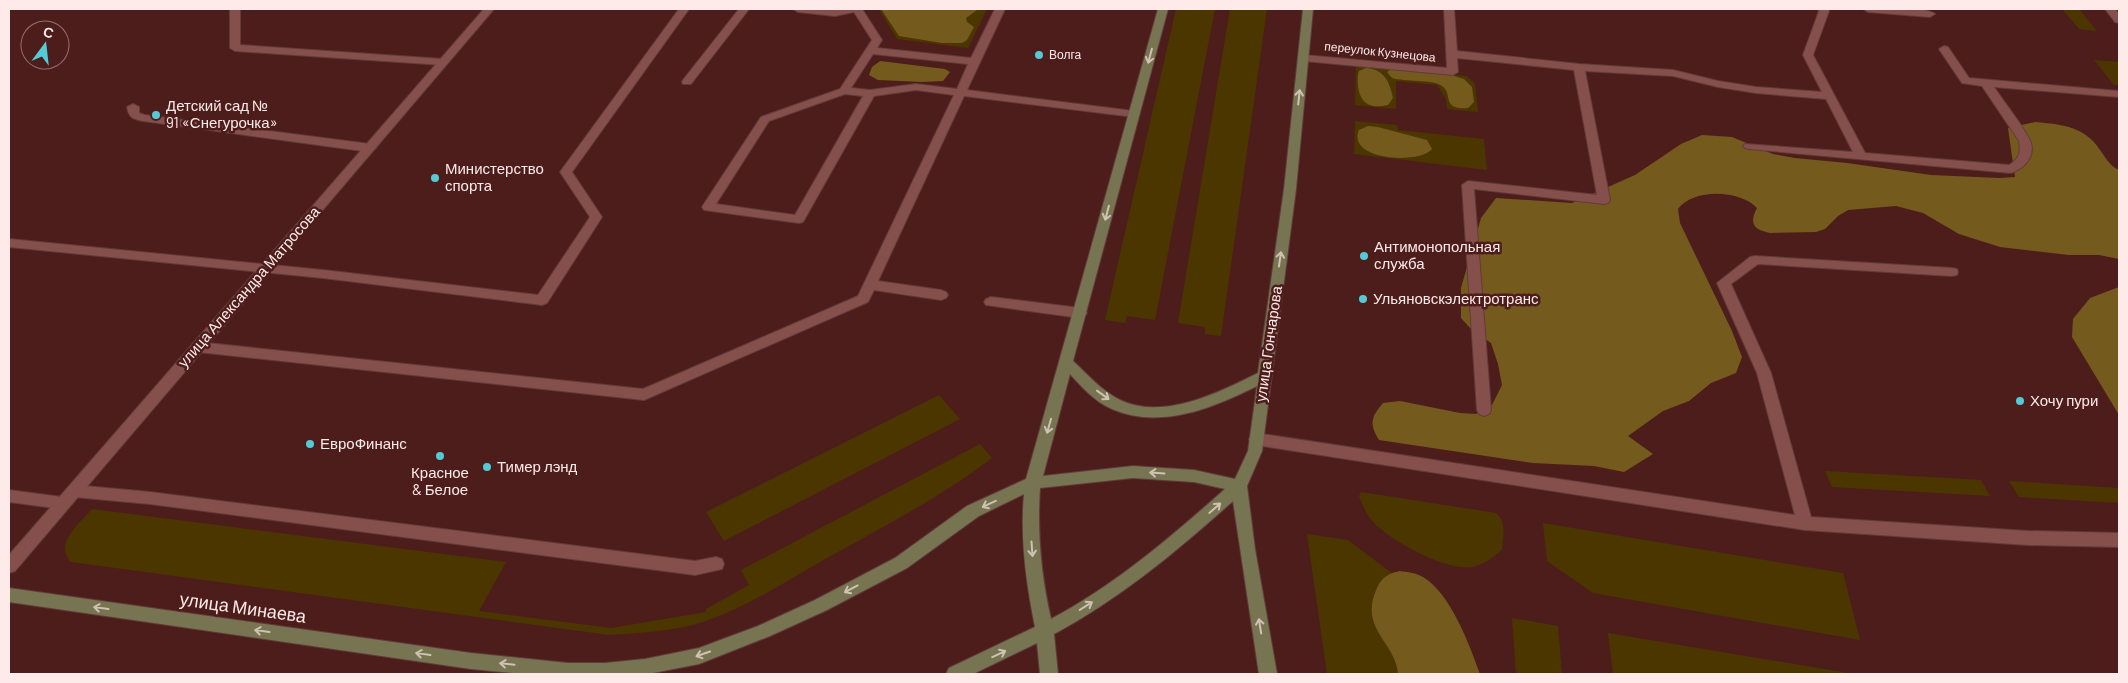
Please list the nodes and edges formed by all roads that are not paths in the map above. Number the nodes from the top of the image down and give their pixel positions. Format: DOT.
graph roads {
  1 [pos="235,9"];
  2 [pos="489,9"];
  3 [pos="684,9"];
  4 [pos="744,9"];
  5 [pos="798,9"];
  6 [pos="856,9"];
  7 [pos="1000,9"];
  8 [pos="1162,9"];
  9 [pos="1308,9"];
  10 [pos="1449,9"];
  11 [pos="1823,9"];
  12 [pos="1868,9"];
  13 [pos="2110,9"];
  14 [pos="1930,14"];
  15 [pos="2119,20"];
  16 [pos="1944,48"];
  17 [pos="870,50"];
  18 [pos="1452,54"];
  19 [pos="1304,58"];
  20 [pos="443,62"];
  21 [pos="975,62"];
  22 [pos="1579,67"];
  23 [pos="1454,72"];
  24 [pos="687,82"];
  25 [pos="1985,82"];
  26 [pos="844,91"];
  27 [pos="870,93"];
  28 [pos="960,93"];
  29 [pos="2119,94"];
  30 [pos="1830,96"];
  31 [pos="133,107"];
  32 [pos="1134,114"];
  33 [pos="1749,146"];
  34 [pos="370,148"];
  35 [pos="1860,156"];
  36 [pos="9,243"];
  37 [pos="266,269"];
  38 [pos="1952,272"];
  39 [pos="871,285"];
  40 [pos="941,295"];
  41 [pos="991,302"];
  42 [pos="1080,314"];
  43 [pos="198,346"];
  44 [pos="1067,363"];
  45 [pos="1264,376"];
  46 [pos="1484,410"];
  47 [pos="1256,439"];
  48 [pos="1033,483"];
  49 [pos="1239,486"];
  50 [pos="74,490"];
  51 [pos="9,496"];
  52 [pos="62,503"];
  53 [pos="1805,522"];
  54 [pos="2119,540"];
  55 [pos="716,564"];
  56 [pos="9,566"];
  57 [pos="9,595"];
  58 [pos="1045,632"];
  59 [pos="955,674"];
  60 [pos="1049,674"];
  61 [pos="1268,674"];
  1 -- 20 [label="street"];
  2 -- 20 [label="street, улица Александра Матросова"];
  3 -- 37 [label="street"];
  4 -- 24 [label="lane"];
  5 -- 6 [label="street"];
  6 -- 17 [label="street"];
  7 -- 21 [label="street"];
  8 -- 32 [label="main road, one-way"];
  9 -- 19 [label="main road, улица Гончарова"];
  10 -- 18 [label="lane"];
  11 -- 30 [label="street"];
  12 -- 14 [label="street"];
  13 -- 15 [label="street"];
  16 -- 25 [label="street"];
  17 -- 21 [label="street"];
  17 -- 26 [label="street"];
  18 -- 22 [label="street"];
  18 -- 23 [label="lane"];
  19 -- 23 [label="street, переулок Кузнецова"];
  45 -- 19 [label="main road, улица Гончарова, one-way"];
  20 -- 34 [label="street, улица Александра Матросова"];
  21 -- 28 [label="street"];
  22 -- 30 [label="street"];
  22 -- 46 [label="street"];
  25 -- 29 [label="street"];
  25 -- 35 [label="lane"];
  26 -- 27 [label="street"];
  26 -- 27 [label="street"];
  27 -- 28 [label="street"];
  28 -- 32 [label="street"];
  28 -- 39 [label="street"];
  30 -- 35 [label="street"];
  31 -- 34 [label="street"];
  32 -- 42 [label="main road, one-way"];
  33 -- 35 [label="street"];
  34 -- 37 [label="street, улица Александра Матросова"];
  36 -- 37 [label="street"];
  37 -- 43 [label="street, улица Александра Матросова"];
  38 -- 53 [label="street"];
  39 -- 40 [label="street"];
  39 -- 43 [label="street"];
  41 -- 42 [label="street"];
  42 -- 44 [label="main road"];
  43 -- 50 [label="street, улица Александра Матросова"];
  44 -- 45 [label="main road, one-way"];
  44 -- 48 [label="main road, one-way"];
  45 -- 47 [label="main road, улица Гончарова"];
  47 -- 49 [label="main road, улица Гончарова"];
  47 -- 53 [label="street"];
  49 -- 48 [label="main road, улица Минаева, one-way"];
  48 -- 57 [label="main road, улица Минаева, one-way"];
  48 -- 58 [label="main road, one-way"];
  58 -- 49 [label="main road, one-way"];
  61 -- 49 [label="main road, one-way"];
  50 -- 52 [label="street, улица Александра Матросова"];
  50 -- 55 [label="street"];
  51 -- 52 [label="street"];
  52 -- 56 [label="street, улица Александра Матросова"];
  53 -- 54 [label="street"];
  59 -- 58 [label="main road, one-way"];
  58 -- 60 [label="main road"];
}
